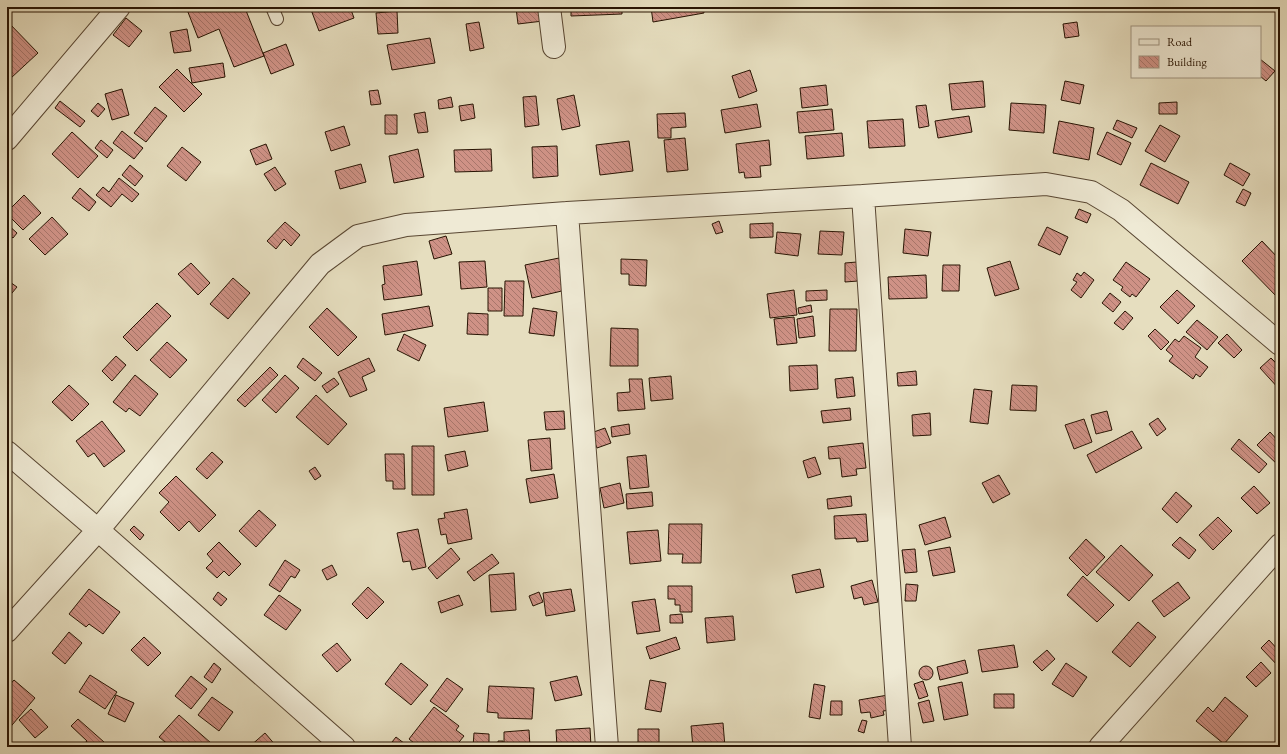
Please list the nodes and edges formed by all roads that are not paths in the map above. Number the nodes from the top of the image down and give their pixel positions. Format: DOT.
graph roads {
  1 [pos="118,7"];
  2 [pos="272,7"];
  3 [pos="549,7"];
  4 [pos="277,19"];
  5 [pos="554,47"];
  6 [pos="7,139"];
  7 [pos="863,196"];
  8 [pos="567,213"];
  9 [pos="1280,344"];
  10 [pos="7,452"];
  11 [pos="98,530"];
  12 [pos="1280,545"];
  13 [pos="7,631"];
  14 [pos="344,747"];
  15 [pos="607,747"];
  16 [pos="900,747"];
  17 [pos="1100,747"];
  1 -- 6 [label="street"];
  2 -- 4 [label="lane"];
  3 -- 5 [label="street"];
  7 -- 8 [label="street"];
  7 -- 9 [label="street"];
  7 -- 16 [label="street"];
  8 -- 11 [label="street"];
  8 -- 15 [label="street"];
  10 -- 11 [label="street"];
  11 -- 13 [label="street"];
  11 -- 14 [label="street"];
  12 -- 17 [label="street"];
}
